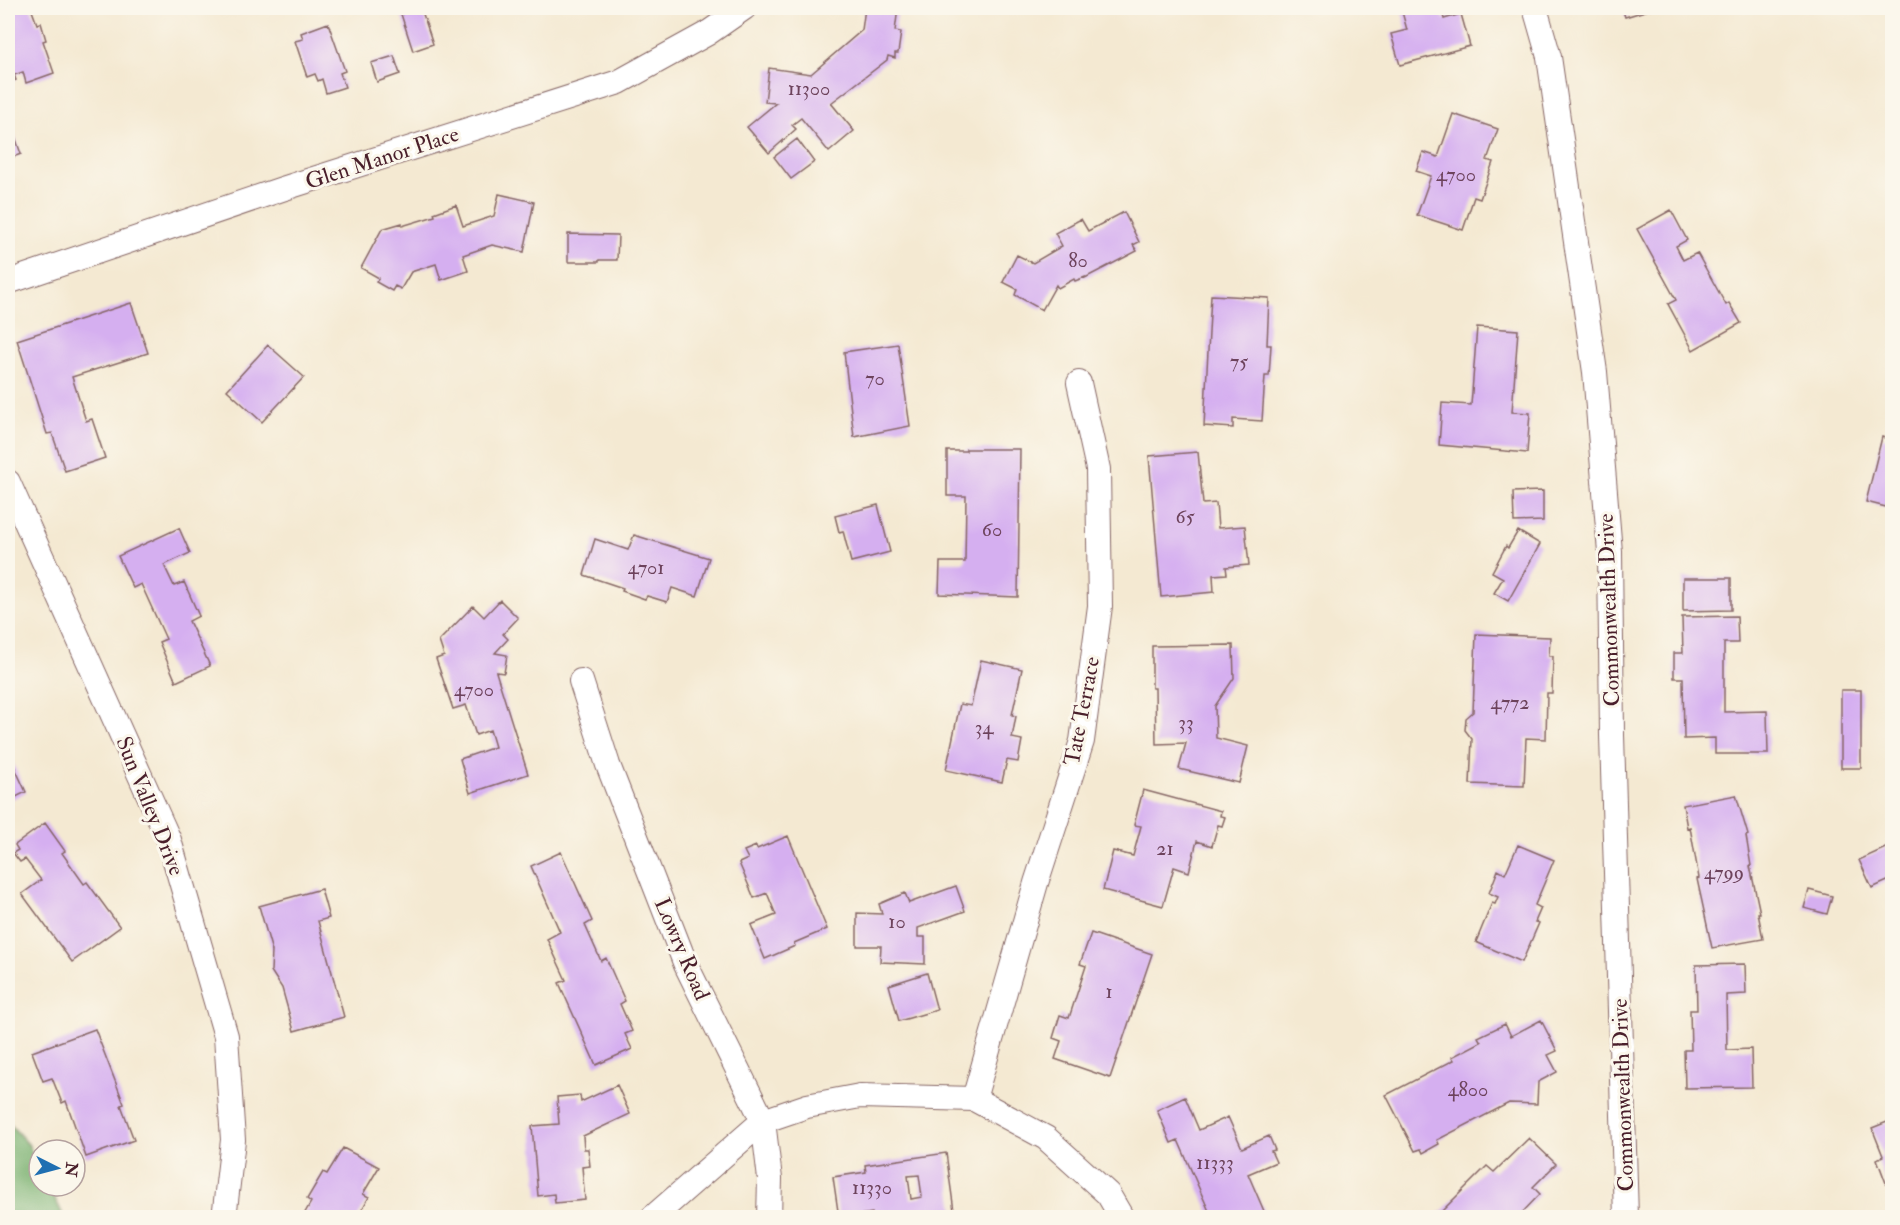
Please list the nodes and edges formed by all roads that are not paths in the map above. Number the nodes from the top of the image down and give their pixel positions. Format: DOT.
graph roads {
  1 [pos="744,8"];
  2 [pos="1535,8"];
  3 [pos="8,282"];
  4 [pos="1080,383"];
  5 [pos="8,482"];
  6 [pos="581,681"];
  7 [pos="974,1099"];
  8 [pos="763,1120"];
  9 [pos="224,1218"];
  10 [pos="652,1218"];
  11 [pos="769,1218"];
  12 [pos="1122,1218"];
  13 [pos="1626,1218"];
  1 -- 3 [label="street, Glen Manor Place"];
  2 -- 13 [label="street, Commonwealth Drive"];
  4 -- 7 [label="street, Tate Terrace"];
  5 -- 9 [label="street, Sun Valley Drive"];
  6 -- 8 [label="street, Lowry Road"];
  7 -- 8 [label="street"];
  7 -- 12 [label="street"];
  8 -- 10 [label="street"];
  8 -- 11 [label="street, Lowry Road"];
}
